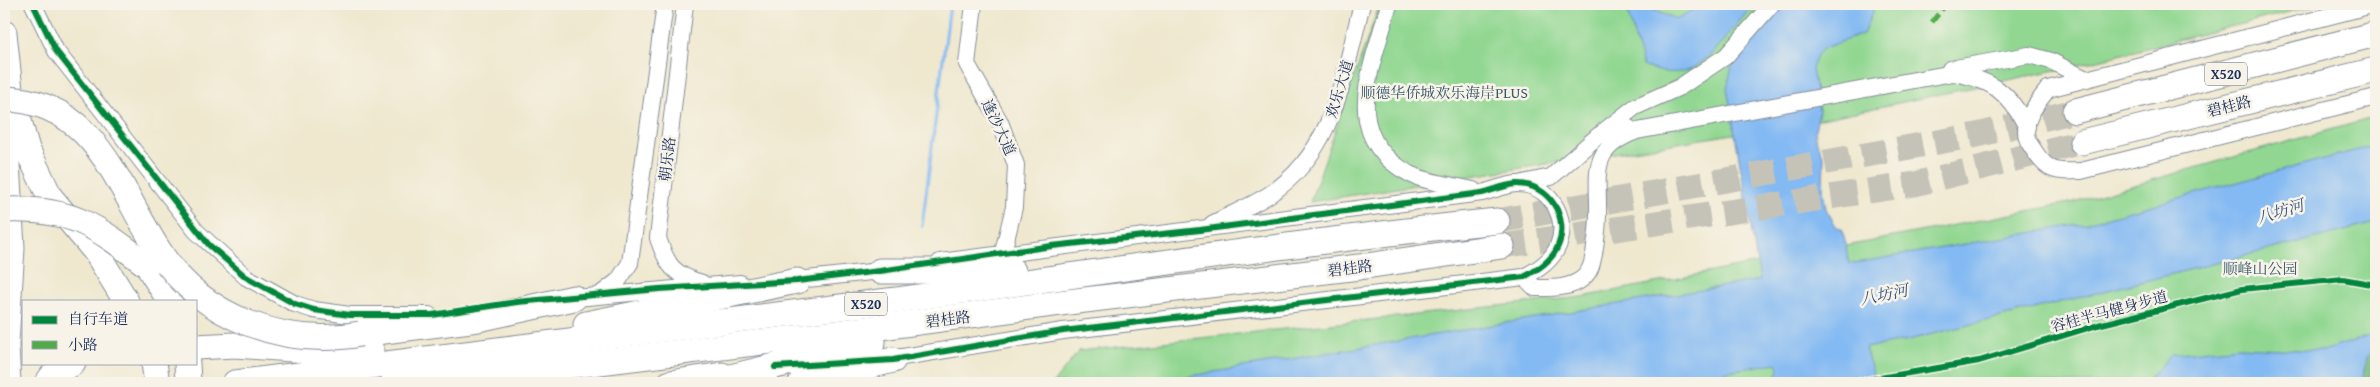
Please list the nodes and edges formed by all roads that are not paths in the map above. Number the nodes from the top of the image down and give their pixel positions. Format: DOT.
graph roads {
  1 [pos="33,4"];
  2 [pos="666,4"];
  3 [pos="685,4"];
  4 [pos="974,4"];
  5 [pos="1362,4"];
  6 [pos="1389,4"];
  7 [pos="1772,4"];
  8 [pos="2376,4"];
  9 [pos="2376,29"];
  10 [pos="4,33"];
  11 [pos="2376,34"];
  12 [pos="2344,43"];
  13 [pos="2376,70"];
  14 [pos="4,74"];
  15 [pos="2086,80"];
  16 [pos="1890,82"];
  17 [pos="2376,97"];
  18 [pos="4,99"];
  19 [pos="2075,111"];
  20 [pos="1656,125"];
  21 [pos="2027,127"];
  22 [pos="1599,135"];
  23 [pos="2082,142"];
  24 [pos="1516,184"];
  25 [pos="1482,192"];
  26 [pos="639,196"];
  27 [pos="662,198"];
  28 [pos="4,210"];
  29 [pos="1497,221"];
  30 [pos="1200,230"];
  31 [pos="1502,246"];
  32 [pos="1003,252"];
  33 [pos="880,271"];
  34 [pos="1115,271"];
  35 [pos="1524,277"];
  36 [pos="797,281"];
  37 [pos="710,285"];
  38 [pos="122,293"];
  39 [pos="599,295"];
  40 [pos="574,298"];
  41 [pos="169,300"];
  42 [pos="4,303"];
  43 [pos="980,315"];
  44 [pos="564,328"];
  45 [pos="8,342"];
  46 [pos="198,347"];
  47 [pos="460,354"];
  48 [pos="893,360"];
  49 [pos="71,364"];
  50 [pos="154,364"];
  51 [pos="187,364"];
  52 [pos="775,367"];
  53 [pos="688,382"];
  54 [pos="10,383"];
  55 [pos="47,383"];
  56 [pos="157,383"];
  57 [pos="188,383"];
  58 [pos="234,383"];
  59 [pos="393,383"];
  60 [pos="801,383"];
  1 -- 40 [label="street"];
  2 -- 26 [label="street, 朝乐路"];
  3 -- 27 [label="street, 朝乐路"];
  4 -- 32 [label="street, 逢沙大道"];
  5 -- 30 [label="street, 欢乐大道"];
  6 -- 25 [label="street, 欢乐大道"];
  7 -- 22 [label="street"];
  8 -- 15 [label="street"];
  9 -- 12 [label="highway"];
  10 -- 38 [label="highway"];
  11 -- 12 [label="highway, X520"];
  12 -- 19 [label="highway, X520"];
  13 -- 23 [label="highway, 碧桂路 / X520"];
  14 -- 45 [label="main road"];
  15 -- 16 [label="street"];
  15 -- 21 [label="street"];
  16 -- 20 [label="street"];
  16 -- 21 [label="street"];
  17 -- 21 [label="street"];
  18 -- 40 [label="highway, bridge"];
  20 -- 22 [label="street"];
  20 -- 35 [label="street"];
  22 -- 24 [label="street"];
  24 -- 25 [label="street"];
  24 -- 35 [label="street"];
  25 -- 30 [label="street"];
  26 -- 27 [label="street"];
  26 -- 39 [label="street, 朝乐路"];
  27 -- 37 [label="street, 朝乐路"];
  28 -- 41 [label="highway, bridge"];
  29 -- 34 [label="highway, X520"];
  30 -- 32 [label="street"];
  31 -- 43 [label="highway, 碧桂路 / X520"];
  32 -- 33 [label="street"];
  33 -- 34 [label="highway"];
  33 -- 36 [label="street"];
  34 -- 47 [label="highway, X520"];
  35 -- 48 [label="street"];
  36 -- 37 [label="street"];
  36 -- 44 [label="highway"];
  37 -- 39 [label="street"];
  39 -- 40 [label="street"];
  42 -- 45 [label="main road"];
  43 -- 52 [label="highway"];
  43 -- 59 [label="highway, 碧桂路 / X520"];
  44 -- 46 [label="highway"];
  44 -- 47 [label="highway"];
  45 -- 54 [label="main road"];
  47 -- 58 [label="highway, X520"];
  48 -- 52 [label="street"];
  48 -- 60 [label="highway"];
  49 -- 55 [label="highway"];
  50 -- 56 [label="highway"];
  51 -- 57 [label="highway"];
  52 -- 53 [label="highway"];
}
